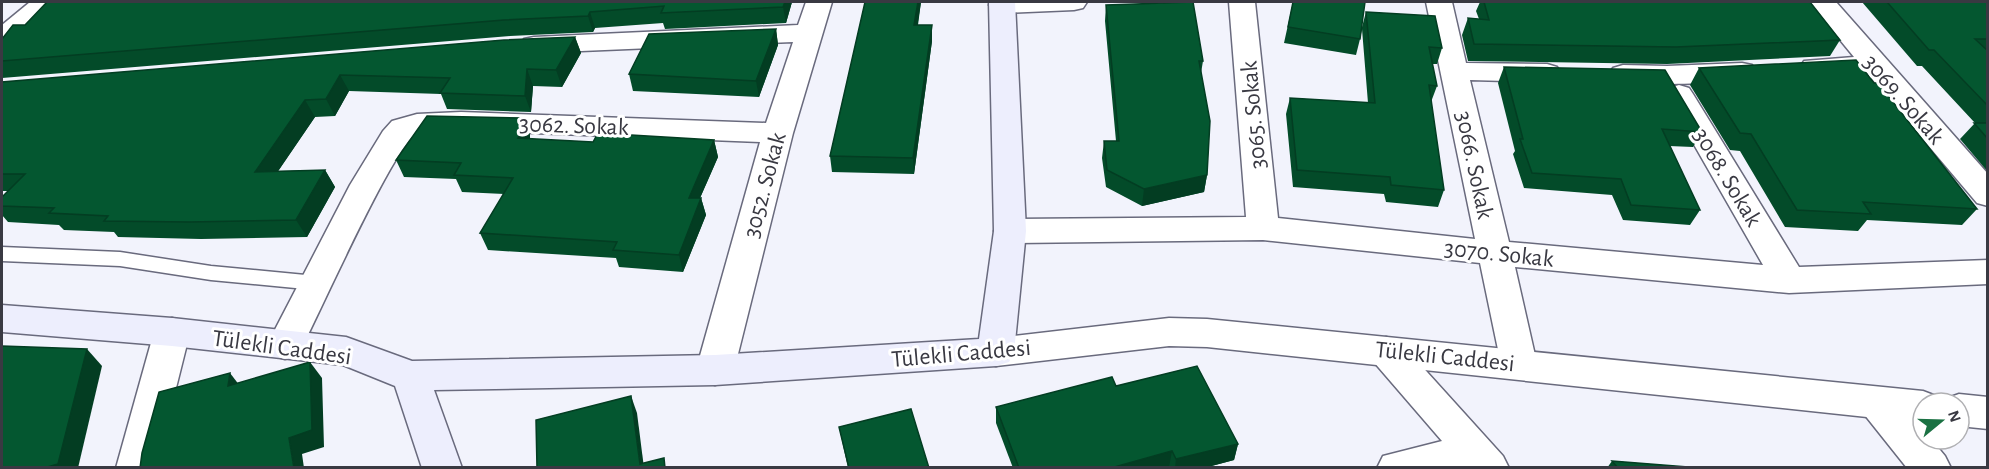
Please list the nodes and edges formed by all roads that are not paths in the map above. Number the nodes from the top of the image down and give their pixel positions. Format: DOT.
graph roads {
  1 [pos="45,2"];
  2 [pos="819,2"];
  3 [pos="1074,2"];
  4 [pos="1242,2"];
  5 [pos="1439,2"];
  6 [pos="1822,2"];
  7 [pos="1002,3"];
  8 [pos="808,33"];
  9 [pos="2,38"];
  10 [pos="510,46"];
  11 [pos="1872,64"];
  12 [pos="1454,71"];
  13 [pos="1667,75"];
  14 [pos="778,133"];
  15 [pos="1988,195"];
  16 [pos="1263,228"];
  17 [pos="1010,231"];
  18 [pos="1494,253"];
  19 [pos="2,254"];
  20 [pos="1988,272"];
  21 [pos="1789,280"];
  22 [pos="316,284"];
  23 [pos="2,319"];
  24 [pos="172,332"];
  25 [pos="285,345"];
  26 [pos="1386,351"];
  27 [pos="996,352"];
  28 [pos="1519,364"];
  29 [pos="715,370"];
  30 [pos="410,376"];
  31 [pos="1877,403"];
  32 [pos="1911,406"];
  33 [pos="1971,411"];
  34 [pos="1988,413"];
  35 [pos="1481,459"];
  36 [pos="136,468"];
  37 [pos="442,468"];
  38 [pos="1396,468"];
  39 [pos="1931,468"];
  1 -- 9 [label="street"];
  2 -- 8 [label="street, 3052. Sokak"];
  3 -- 7 [label="street"];
  4 -- 16 [label="street, 3065. Sokak"];
  5 -- 12 [label="street, 3066. Sokak"];
  6 -- 11 [label="street, 3069. Sokak"];
  7 -- 17 [label="main road"];
  8 -- 10 [label="street"];
  8 -- 14 [label="street, 3052. Sokak"];
  11 -- 13 [label="street"];
  11 -- 15 [label="street, 3069. Sokak"];
  12 -- 13 [label="street"];
  12 -- 18 [label="street, 3066. Sokak"];
  13 -- 21 [label="street, 3068. Sokak"];
  14 -- 22 [label="street, 3062. Sokak"];
  14 -- 29 [label="street, 3052. Sokak"];
  16 -- 17 [label="street, 3070. Sokak"];
  16 -- 18 [label="street, 3070. Sokak"];
  17 -- 27 [label="main road"];
  18 -- 21 [label="street, 3070. Sokak"];
  18 -- 28 [label="street, 3066. Sokak"];
  19 -- 22 [label="lane"];
  20 -- 21 [label="street, 3070. Sokak"];
  22 -- 25 [label="street, 3062. Sokak"];
  23 -- 24 [label="main road, Tülekli Caddesi"];
  24 -- 25 [label="main road, Tülekli Caddesi"];
  24 -- 36 [label="street"];
  25 -- 30 [label="main road, Tülekli Caddesi"];
  26 -- 27 [label="street, Tülekli Caddesi"];
  26 -- 28 [label="street, Tülekli Caddesi"];
  26 -- 35 [label="street"];
  27 -- 29 [label="main road, Tülekli Caddesi"];
  28 -- 31 [label="street, Tülekli Caddesi"];
  29 -- 30 [label="main road, Tülekli Caddesi"];
  30 -- 37 [label="main road"];
  31 -- 32 [label="street, Tülekli Caddesi"];
  31 -- 39 [label="street"];
  33 -- 34 [label="street"];
  35 -- 38 [label="street"];
}
